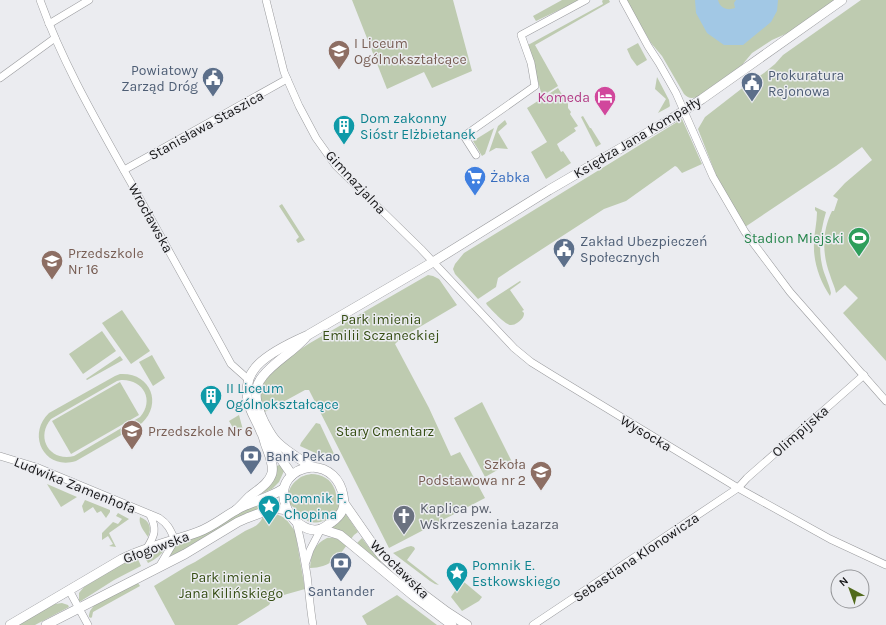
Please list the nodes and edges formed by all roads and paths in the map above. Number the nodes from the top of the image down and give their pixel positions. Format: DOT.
graph roads {
  1 [pos="40,0"];
  2 [pos="89,0"];
  3 [pos="266,0"];
  4 [pos="586,0"];
  5 [pos="622,0"];
  6 [pos="845,0"];
  7 [pos="839,2"];
  8 [pos="48,24"];
  9 [pos="55,38"];
  10 [pos="0,78"];
  11 [pos="287,79"];
  12 [pos="684,110"];
  13 [pos="476,154"];
  14 [pos="124,170"];
  15 [pos="433,262"];
  16 [pos="308,335"];
  17 [pos="864,376"];
  18 [pos="249,380"];
  19 [pos="886,401"];
  20 [pos="261,432"];
  21 [pos="0,456"];
  22 [pos="312,467"];
  23 [pos="292,475"];
  24 [pos="738,488"];
  25 [pos="284,489"];
  26 [pos="344,503"];
  27 [pos="236,510"];
  28 [pos="287,510"];
  29 [pos="150,515"];
  30 [pos="296,522"];
  31 [pos="321,529"];
  32 [pos="175,540"];
  33 [pos="147,548"];
  34 [pos="305,566"];
  35 [pos="886,566"];
  36 [pos="159,567"];
  37 [pos="69,590"];
  38 [pos="79,608"];
  39 [pos="10,625"];
  40 [pos="46,625"];
  41 [pos="88,625"];
  42 [pos="313,625"];
  43 [pos="452,625"];
  44 [pos="466,625"];
  45 [pos="533,625"];
  1 -- 8 [label="street, Wrocławska"];
  2 -- 8 [label="street"];
  3 -- 11 [label="street, Gimnazjalna"];
  4 -- 13 [label="street"];
  5 -- 12 [label="street"];
  6 -- 7 [label="main road, Księdza Jana Kompałły"];
  7 -- 12 [label="main road, Księdza Jana Kompałły"];
  8 -- 9 [label="street, Wrocławska"];
  9 -- 10 [label="street"];
  9 -- 14 [label="street, Wrocławska"];
  11 -- 14 [label="street, Stanisława Staszica"];
  11 -- 15 [label="street, Gimnazjalna"];
  12 -- 15 [label="main road, Księdza Jana Kompałły"];
  12 -- 17 [label="street"];
  14 -- 18 [label="street, Wrocławska"];
  15 -- 16 [label="main road, Księdza Jana Kompałły"];
  15 -- 24 [label="street, Wysocka"];
  16 -- 18 [label="main road"];
  16 -- 22 [label="main road"];
  17 -- 19 [label="street"];
  17 -- 24 [label="street, Olimpijska"];
  18 -- 20 [label="main road"];
  20 -- 23 [label="main road"];
  20 -- 27 [label="main road"];
  21 -- 29 [label="street, Ludwika Zamenhofa"];
  22 -- 23 [label="main road"];
  22 -- 26 [label="main road"];
  23 -- 25 [label="main road"];
  24 -- 35 [label="street, Wysocka"];
  24 -- 45 [label="street, Sebastiana Klonowicza"];
  25 -- 27 [label="main road, Głogowska"];
  25 -- 28 [label="main road"];
  26 -- 31 [label="main road"];
  26 -- 44 [label="main road, Wrocławska"];
  27 -- 32 [label="main road, Głogowska"];
  28 -- 30 [label="main road"];
  28 -- 36 [label="main road, Głogowska"];
  29 -- 32 [label="street, Ludwika Zamenhofa"];
  29 -- 33 [label="street, Ludwika Zamenhofa"];
  30 -- 31 [label="main road"];
  30 -- 34 [label="street"];
  31 -- 34 [label="street"];
  31 -- 43 [label="main road, Wrocławska"];
  32 -- 33 [label="main road, Głogowska"];
  32 -- 36 [label="street"];
  33 -- 37 [label="main road, Głogowska"];
  34 -- 42 [label="street"];
  36 -- 38 [label="main road, Głogowska"];
  37 -- 38 [label="street"];
  37 -- 39 [label="main road, Głogowska"];
  38 -- 40 [label="main road, Głogowska"];
  38 -- 41 [label="street"];
}
